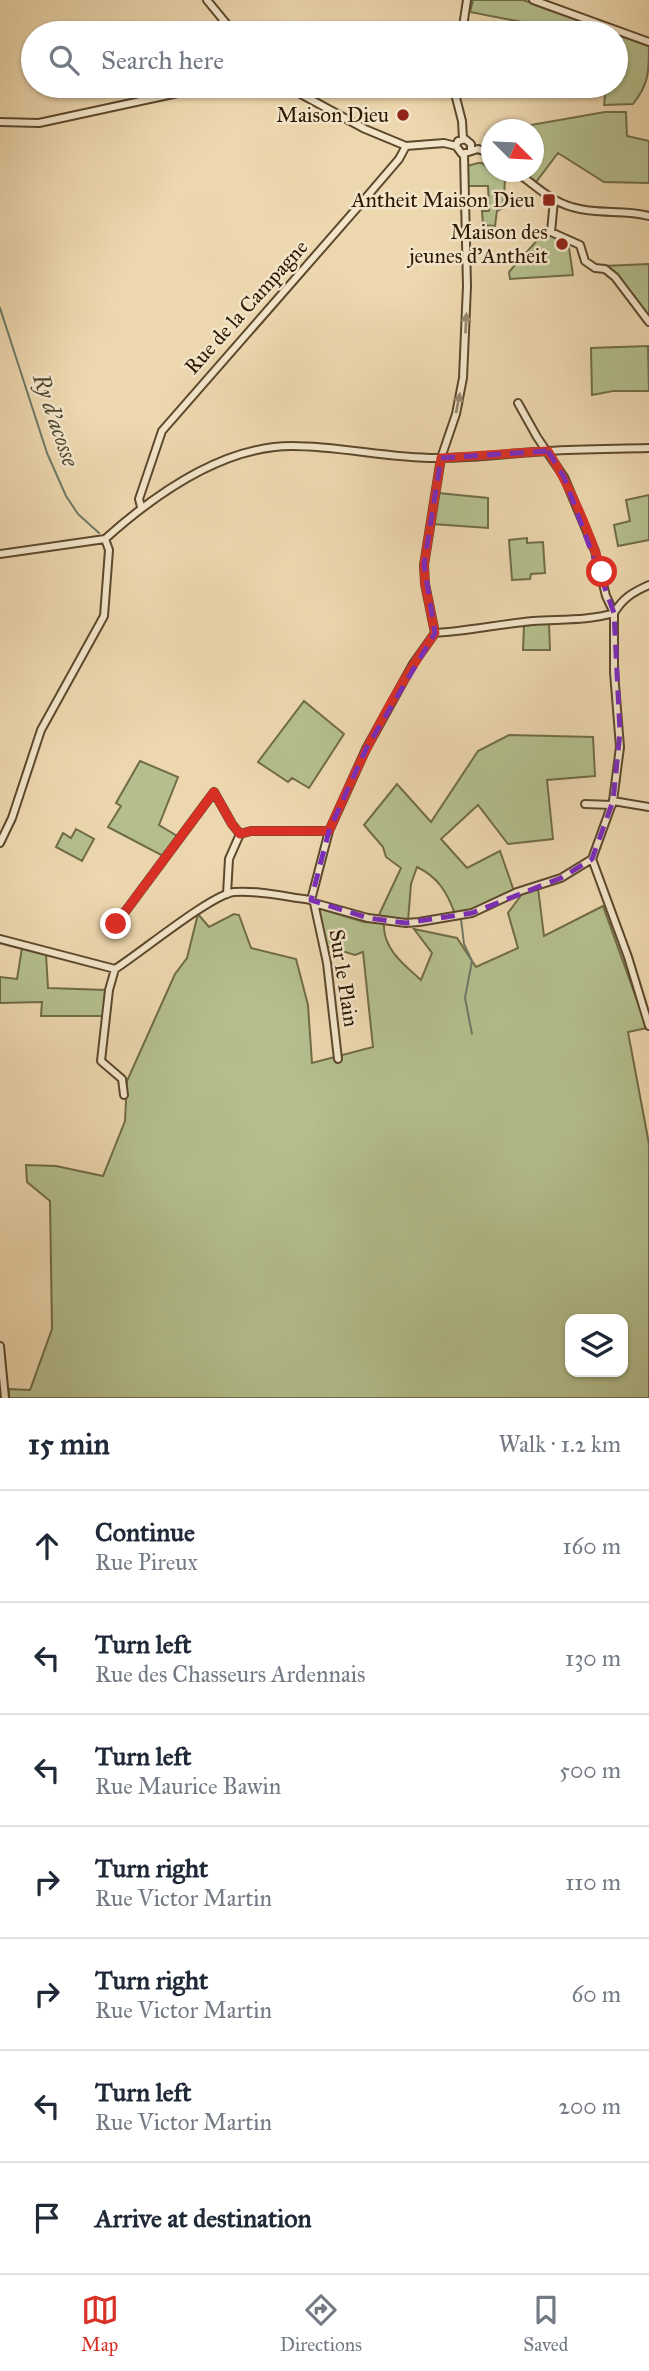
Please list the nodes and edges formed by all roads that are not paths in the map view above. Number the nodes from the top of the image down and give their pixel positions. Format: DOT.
graph roads {
  1 [pos="207,0"];
  2 [pos="467,0"];
  3 [pos="533,0"];
  4 [pos="224,21"];
  5 [pos="464,21"];
  6 [pos="591,21"];
  7 [pos="628,34"];
  8 [pos="649,42"];
  9 [pos="154,98"];
  10 [pos="308,98"];
  11 [pos="456,98"];
  12 [pos="0,122"];
  13 [pos="463,139"];
  14 [pos="406,146"];
  15 [pos="456,146"];
  16 [pos="481,150"];
  17 [pos="468,152"];
  18 [pos="530,182"];
  19 [pos="554,200"];
  20 [pos="649,216"];
  21 [pos="649,322"];
  22 [pos="518,403"];
  23 [pos="649,448"];
  24 [pos="548,451"];
  25 [pos="441,458"];
  26 [pos="141,507"];
  27 [pos="105,539"];
  28 [pos="0,554"];
  29 [pos="649,585"];
  30 [pos="614,613"];
  31 [pos="435,633"];
  32 [pos="612,803"];
  33 [pos="586,804"];
  34 [pos="649,807"];
  35 [pos="329,831"];
  36 [pos="240,834"];
  37 [pos="0,843"];
  38 [pos="592,859"];
  39 [pos="227,894"];
  40 [pos="312,901"];
  41 [pos="116,924"];
  42 [pos="0,939"];
  43 [pos="116,969"];
  44 [pos="649,1026"];
  45 [pos="338,1059"];
  46 [pos="124,1095"];
  47 [pos="0,1346"];
  48 [pos="5,1398"];
  1 -- 4 [label="street"];
  2 -- 5 [label="street"];
  3 -- 6 [label="street"];
  7 -- 8 [label="street"];
  9 -- 12 [label="street"];
  10 -- 14 [label="street"];
  11 -- 13 [label="street"];
  13 -- 15 [label="street"];
  13 -- 17 [label="street"];
  14 -- 15 [label="street"];
  14 -- 26 [label="street, Rue de la Campagne"];
  15 -- 17 [label="street"];
  16 -- 17 [label="street"];
  25 -- 17 [label="street, one-way"];
  18 -- 19 [label="street"];
  19 -- 20 [label="street"];
  19 -- 21 [label="street"];
  22 -- 24 [label="street"];
  23 -- 24 [label="street"];
  24 -- 25 [label="street"];
  24 -- 30 [label="street"];
  25 -- 26 [label="street"];
  25 -- 31 [label="street"];
  26 -- 27 [label="street"];
  27 -- 28 [label="street"];
  27 -- 37 [label="street"];
  29 -- 30 [label="street"];
  30 -- 31 [label="street"];
  30 -- 32 [label="street"];
  31 -- 35 [label="street"];
  32 -- 33 [label="street"];
  32 -- 34 [label="street"];
  32 -- 38 [label="street"];
  35 -- 36 [label="street"];
  35 -- 40 [label="street"];
  36 -- 39 [label="street"];
  36 -- 41 [label="street"];
  38 -- 40 [label="street"];
  38 -- 44 [label="street"];
  39 -- 40 [label="street"];
  39 -- 43 [label="street"];
  40 -- 45 [label="street, Sur le Plain"];
  42 -- 43 [label="street"];
  43 -- 46 [label="street"];
  47 -- 48 [label="street"];
}
